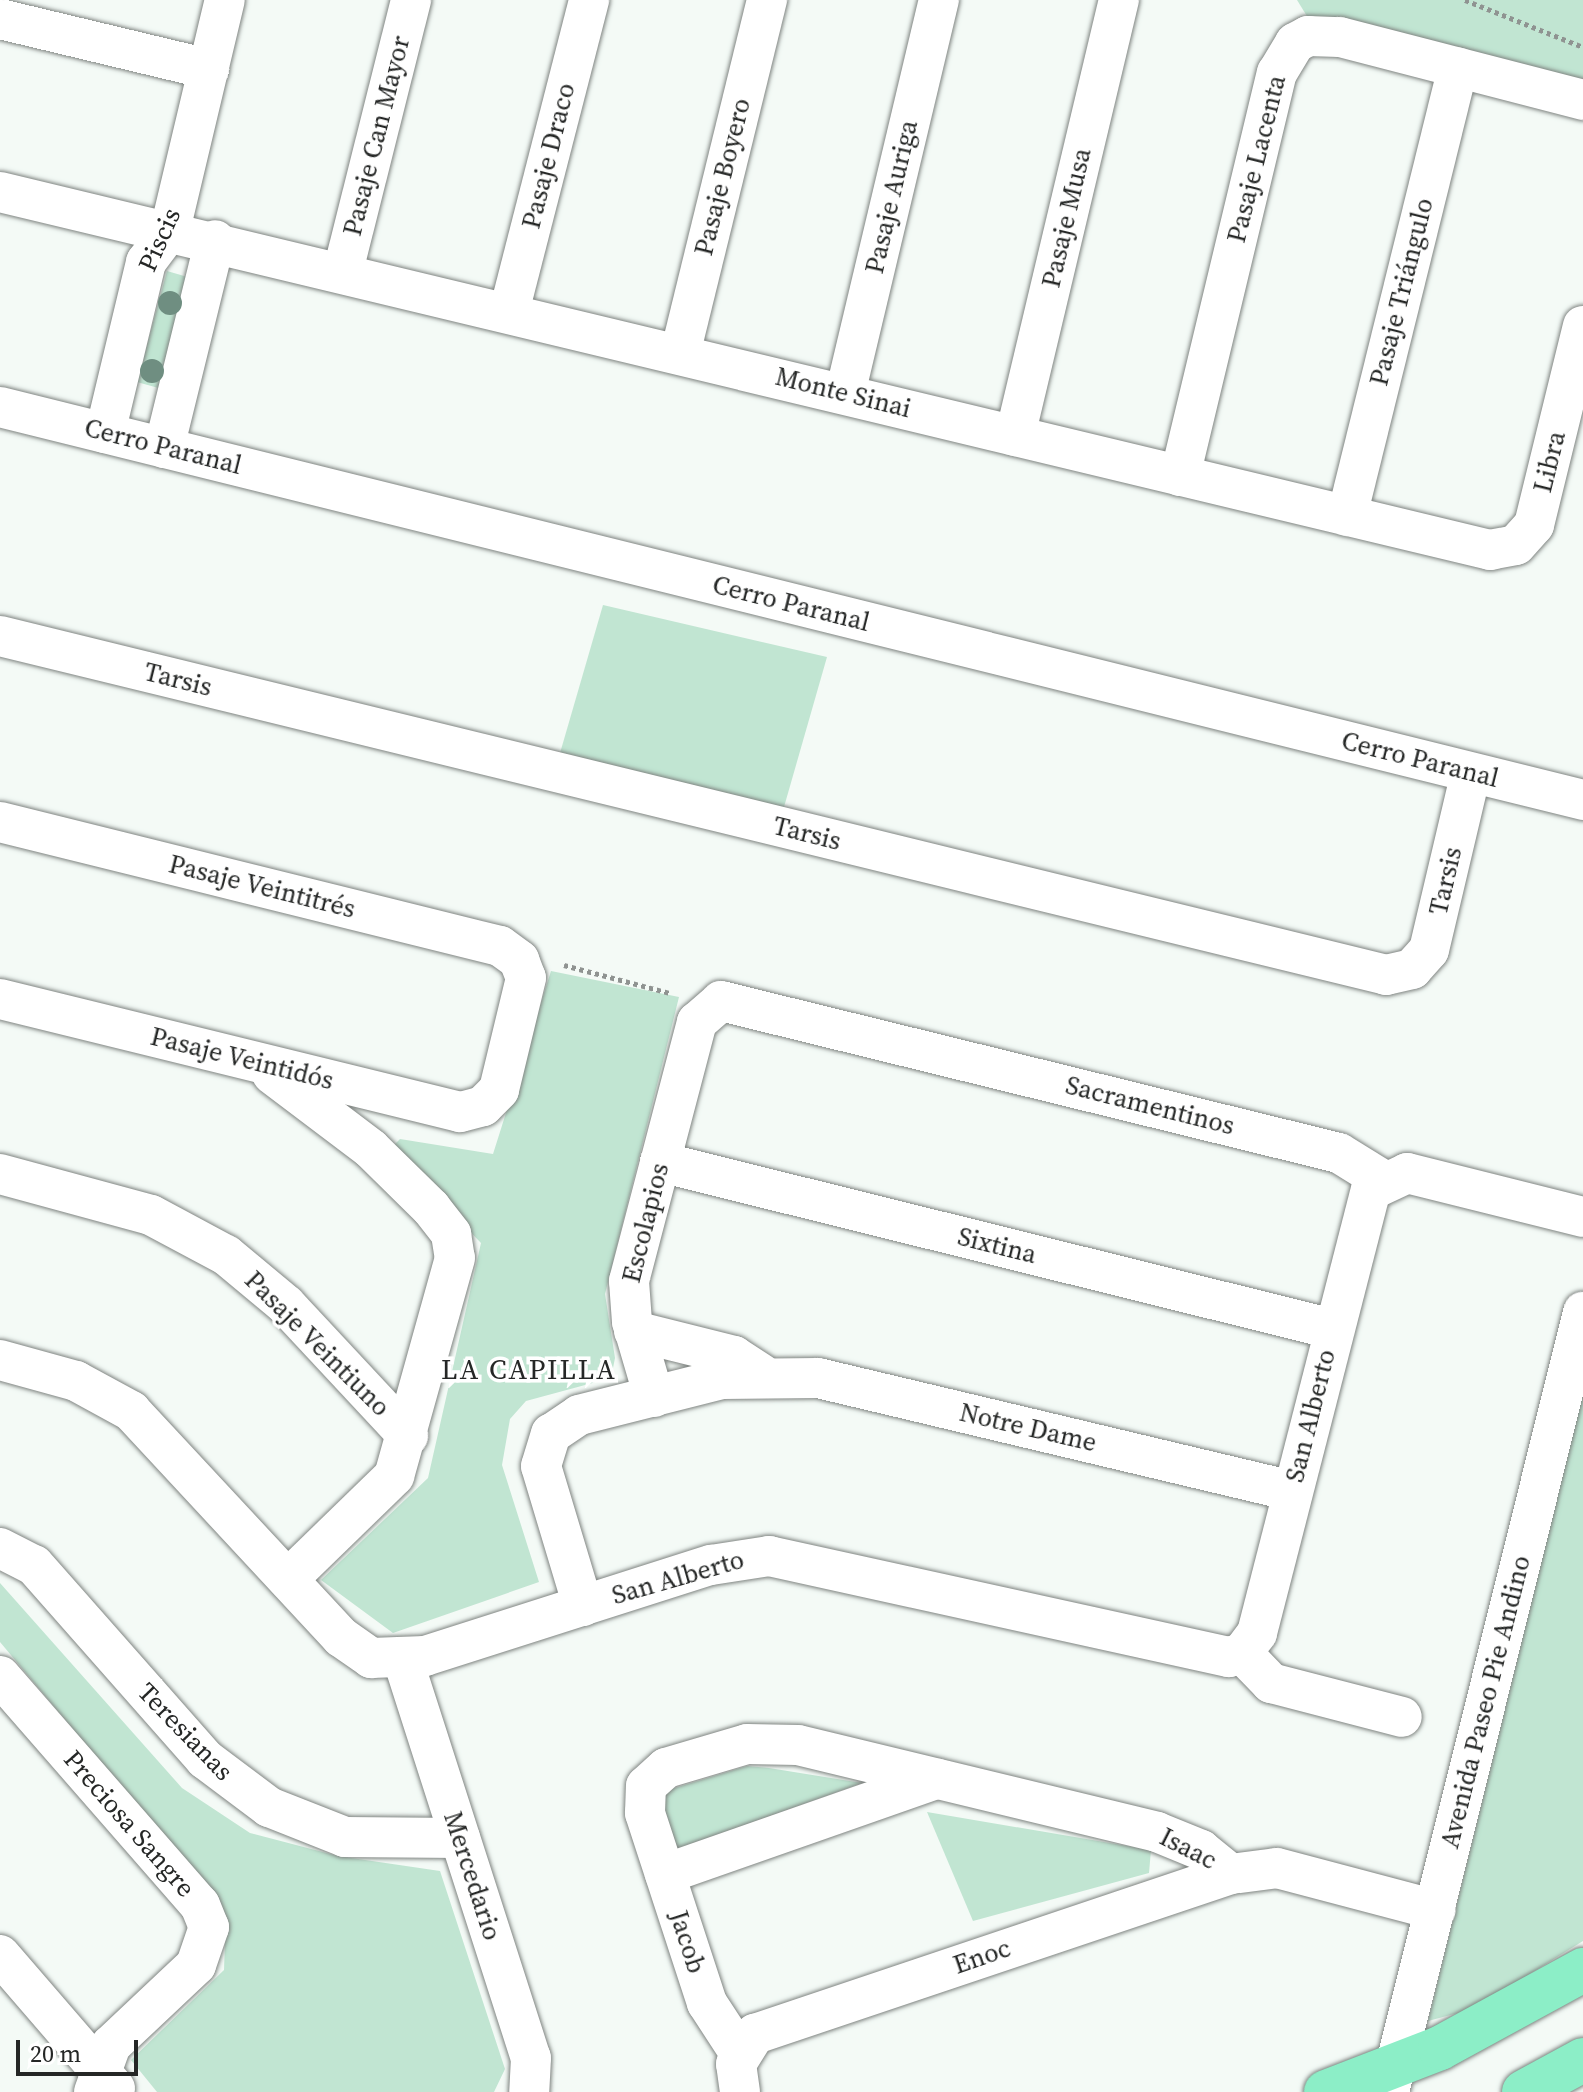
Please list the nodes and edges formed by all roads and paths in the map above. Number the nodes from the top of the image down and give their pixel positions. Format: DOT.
graph roads {
  1 [pos="225,0"];
  2 [pos="411,0"];
  3 [pos="589,0"];
  4 [pos="767,0"];
  5 [pos="939,0"];
  6 [pos="1119,0"];
  7 [pos="1465,0"];
  8 [pos="0,19"];
  9 [pos="1583,47"];
  10 [pos="1458,68"];
  11 [pos="209,69"];
  12 [pos="1583,100"];
  13 [pos="0,192"];
  14 [pos="170,230"];
  15 [pos="215,240"];
  16 [pos="343,271"];
  17 [pos="509,312"];
  18 [pos="1583,326"];
  19 [pos="680,354"];
  20 [pos="845,394"];
  21 [pos="0,407"];
  22 [pos="105,433"];
  23 [pos="1015,436"];
  24 [pos="164,448"];
  25 [pos="1180,476"];
  26 [pos="1347,516"];
  27 [pos="1516,545"];
  28 [pos="0,636"];
  29 [pos="1471,773"];
  30 [pos="1583,800"];
  31 [pos="0,822"];
  32 [pos="519,960"];
  33 [pos="0,999"];
  34 [pos="710,1004"];
  35 [pos="251,1061"];
  36 [pos="377,1092"];
  37 [pos="371,1149"];
  38 [pos="660,1162"];
  39 [pos="0,1174"];
  40 [pos="1381,1179"];
  41 [pos="1583,1217"];
  42 [pos="1583,1312"];
  43 [pos="1333,1329"];
  44 [pos="634,1331"];
  45 [pos="0,1360"];
  46 [pos="762,1374"];
  47 [pos="654,1397"];
  48 [pos="408,1436"];
  49 [pos="1293,1491"];
  50 [pos="0,1548"];
  51 [pos="288,1579"];
  52 [pos="583,1606"];
  53 [pos="1242,1653"];
  54 [pos="403,1660"];
  55 [pos="0,1676"];
  56 [pos="1402,1717"];
  57 [pos="937,1779"];
  58 [pos="646,1786"];
  59 [pos="460,1838"];
  60 [pos="665,1874"];
  61 [pos="1231,1874"];
  62 [pos="1436,1910"];
  63 [pos="0,1955"];
  64 [pos="1583,1970"];
  65 [pos="739,2052"];
  66 [pos="1583,2060"];
  67 [pos="1392,2080"];
  68 [pos="105,2085"];
  69 [pos="529,2092"];
  70 [pos="740,2092"];
  71 [pos="1326,2092"];
  72 [pos="1524,2092"];
  1 -- 11 [label="street, Piscis"];
  2 -- 16 [label="street, Pasaje Can Mayor"];
  3 -- 17 [label="street, Pasaje Draco"];
  4 -- 19 [label="street, Pasaje Boyero"];
  5 -- 20 [label="street, Pasaje Auriga"];
  6 -- 23 [label="street, Pasaje Musa"];
  7 -- 9 [label="path"];
  8 -- 11 [label="street"];
  10 -- 12 [label="street, Pasaje Lacenta"];
  10 -- 25 [label="street, Pasaje Lacenta"];
  10 -- 26 [label="street, Pasaje Triángulo"];
  11 -- 14 [label="street, Piscis"];
  13 -- 14 [label="street, Monte Sinai"];
  14 -- 15 [label="street, Monte Sinai"];
  14 -- 22 [label="street, Piscis"];
  15 -- 16 [label="street, Monte Sinai"];
  15 -- 24 [label="street, Piscis"];
  16 -- 17 [label="street, Monte Sinai"];
  17 -- 19 [label="street, Monte Sinai"];
  18 -- 27 [label="street, Libra"];
  19 -- 20 [label="street, Monte Sinai"];
  20 -- 23 [label="street, Monte Sinai"];
  21 -- 22 [label="street, Cerro Paranal"];
  22 -- 24 [label="street, Cerro Paranal"];
  23 -- 25 [label="street, Monte Sinai"];
  24 -- 29 [label="street, Cerro Paranal"];
  25 -- 26 [label="street, Monte Sinai"];
  26 -- 27 [label="street, Monte Sinai"];
  28 -- 29 [label="street, Tarsis"];
  29 -- 30 [label="street, Cerro Paranal"];
  31 -- 32 [label="street, Pasaje Veintitrés"];
  32 -- 34 [label="path"];
  32 -- 36 [label="street, Pasaje Veintidós"];
  33 -- 35 [label="street, Pasaje Veintidós"];
  34 -- 38 [label="street, Escolapios"];
  34 -- 40 [label="street, Sacramentinos"];
  35 -- 36 [label="street, Pasaje Veintidós"];
  35 -- 37 [label="street"];
  36 -- 37 [label="street"];
  37 -- 48 [label="street"];
  38 -- 43 [label="street, Sixtina"];
  38 -- 44 [label="street, Escolapios"];
  39 -- 48 [label="street, Pasaje Veintiuno"];
  40 -- 41 [label="street"];
  40 -- 43 [label="street, San Alberto"];
  42 -- 62 [label="street, Avenida Paseo Pie Andino"];
  43 -- 49 [label="street, San Alberto"];
  44 -- 46 [label="street, Notre Dame"];
  44 -- 47 [label="street, Escolapios"];
  45 -- 51 [label="street, San Alberto"];
  46 -- 47 [label="street, Notre Dame"];
  46 -- 49 [label="street, Notre Dame"];
  47 -- 52 [label="street"];
  48 -- 51 [label="street"];
  49 -- 53 [label="street, San Alberto"];
  50 -- 59 [label="street, Teresianas"];
  51 -- 54 [label="street, San Alberto"];
  52 -- 53 [label="street, San Alberto"];
  52 -- 54 [label="street, San Alberto"];
  53 -- 56 [label="street"];
  54 -- 59 [label="street, Mercedario"];
  55 -- 68 [label="street, Preciosa Sangre"];
  57 -- 58 [label="street, Isaac"];
  57 -- 60 [label="street"];
  57 -- 61 [label="street, Isaac"];
  58 -- 60 [label="street, Jacob"];
  59 -- 69 [label="street, Mercedario"];
  60 -- 65 [label="street, Jacob"];
  61 -- 62 [label="street, Isaac"];
  61 -- 65 [label="street, Enoc"];
  62 -- 67 [label="street, Avenida Paseo Pie Andino"];
  63 -- 68 [label="street"];
  64 -- 67 [label="main road"];
  65 -- 70 [label="street"];
  66 -- 72 [label="main road"];
  67 -- 71 [label="main road"];
}
